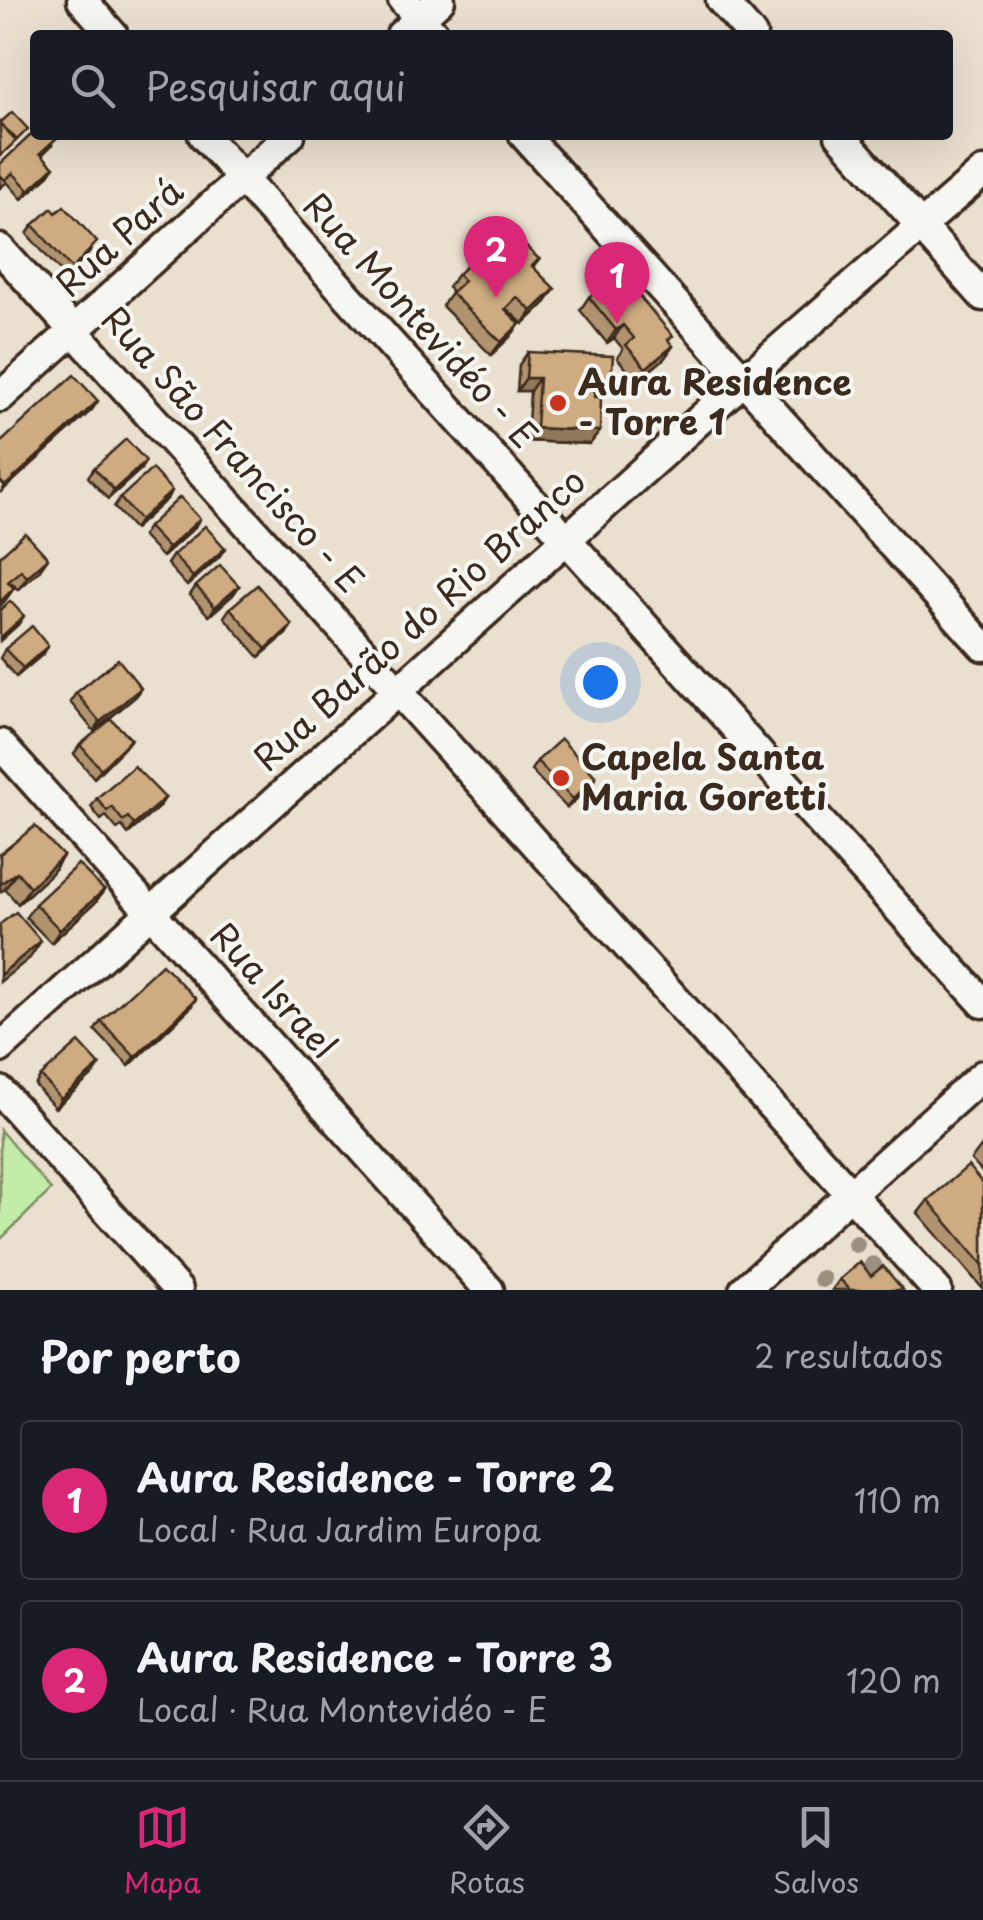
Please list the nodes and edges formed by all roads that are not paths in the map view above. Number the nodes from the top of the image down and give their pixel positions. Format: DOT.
graph roads {
  1 [pos="82,0"];
  2 [pos="721,0"];
  3 [pos="109,30"];
  4 [pos="748,30"];
  5 [pos="208,140"];
  6 [pos="284,140"];
  7 [pos="528,140"];
  8 [pos="844,140"];
  9 [pos="983,172"];
  10 [pos="242,178"];
  11 [pos="921,226"];
  12 [pos="0,248"];
  13 [pos="983,296"];
  14 [pos="74,330"];
  15 [pos="744,380"];
  16 [pos="0,397"];
  17 [pos="566,539"];
  18 [pos="983,646"];
  19 [pos="398,690"];
  20 [pos="0,744"];
  21 [pos="152,912"];
  22 [pos="983,1003"];
  23 [pos="0,1048"];
  24 [pos="983,1075"];
  25 [pos="0,1090"];
  26 [pos="851,1193"];
  27 [pos="178,1290"];
  28 [pos="489,1290"];
  29 [pos="744,1290"];
  30 [pos="937,1290"];
  1 -- 3 [label="street"];
  2 -- 4 [label="street"];
  5 -- 10 [label="street, Rua Montevidéo - E"];
  6 -- 10 [label="street, Rua Pará"];
  7 -- 15 [label="street"];
  8 -- 11 [label="street"];
  9 -- 11 [label="street, Rua Barão do Rio Branco"];
  10 -- 14 [label="street, Rua Pará"];
  10 -- 17 [label="street, Rua Montevidéo - E"];
  11 -- 13 [label="street"];
  11 -- 15 [label="street, Rua Barão do Rio Branco"];
  12 -- 14 [label="street, Rua São Francisco - E"];
  14 -- 16 [label="street, Rua Pará"];
  14 -- 19 [label="street, Rua São Francisco - E"];
  15 -- 17 [label="street, Rua Barão do Rio Branco"];
  15 -- 18 [label="street"];
  17 -- 19 [label="street, Rua Barão do Rio Branco"];
  17 -- 22 [label="street, Rua Montevidéo - E"];
  19 -- 21 [label="street, Rua Barão do Rio Branco"];
  19 -- 26 [label="street, Rua São Francisco - E"];
  20 -- 21 [label="street, Rua Israel"];
  21 -- 23 [label="street, Rua Barão do Rio Branco"];
  21 -- 28 [label="street, Rua Israel"];
  24 -- 26 [label="street"];
  25 -- 27 [label="street"];
  26 -- 29 [label="street"];
  26 -- 30 [label="street, Rua São Francisco - E"];
}
